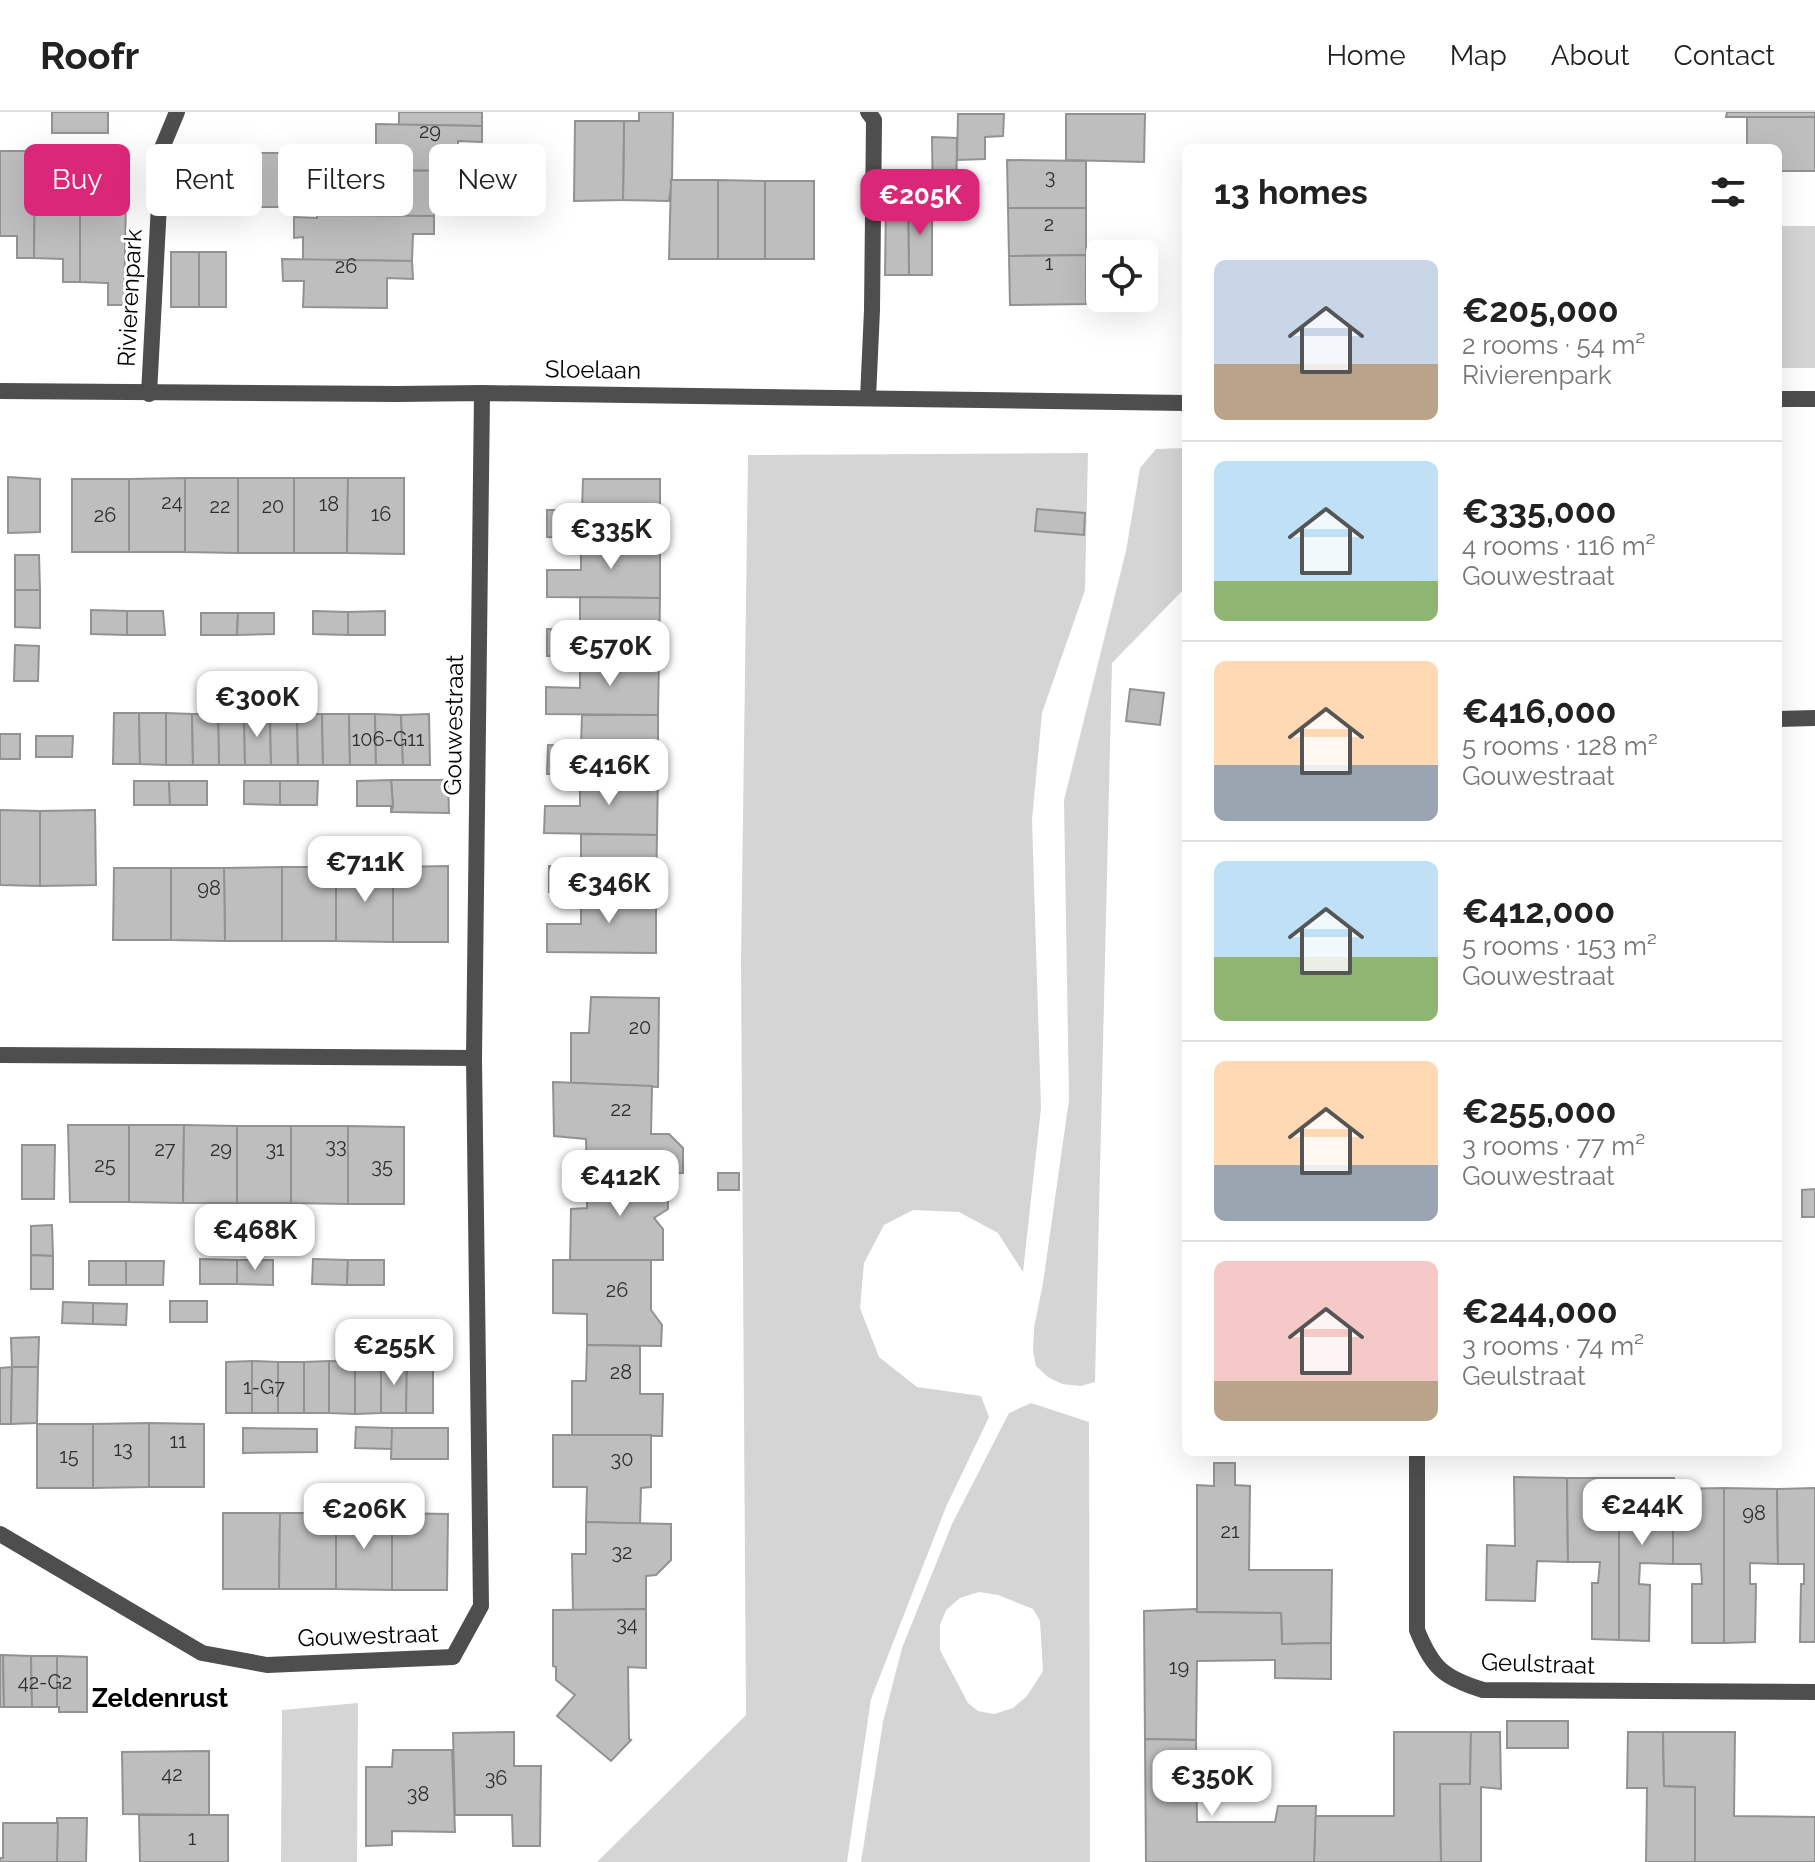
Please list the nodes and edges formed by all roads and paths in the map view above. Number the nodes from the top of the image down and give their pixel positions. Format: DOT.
graph roads {
  1 [pos="177,112"];
  2 [pos="875,115"];
  3 [pos="0,391"];
  4 [pos="482,393"];
  5 [pos="149,394"];
  6 [pos="868,398"];
  7 [pos="1782,399"];
  8 [pos="1815,399"];
  9 [pos="1182,403"];
  10 [pos="1815,718"];
  11 [pos="1782,719"];
  12 [pos="0,1055"];
  13 [pos="474,1058"];
  14 [pos="1417,1456"];
  15 [pos="0,1534"];
  16 [pos="1815,1692"];
  1 -- 5 [label="street, Rivierenpark"];
  2 -- 6 [label="street"];
  3 -- 5 [label="street, Sloelaan"];
  4 -- 5 [label="street, Sloelaan"];
  4 -- 6 [label="street, Sloelaan"];
  4 -- 13 [label="street, Gouwestraat"];
  6 -- 9 [label="street, Sloelaan"];
  7 -- 8 [label="street"];
  10 -- 11 [label="street"];
  12 -- 13 [label="street"];
  13 -- 15 [label="street, Gouwestraat"];
  14 -- 16 [label="street, Geulstraat"];
}
